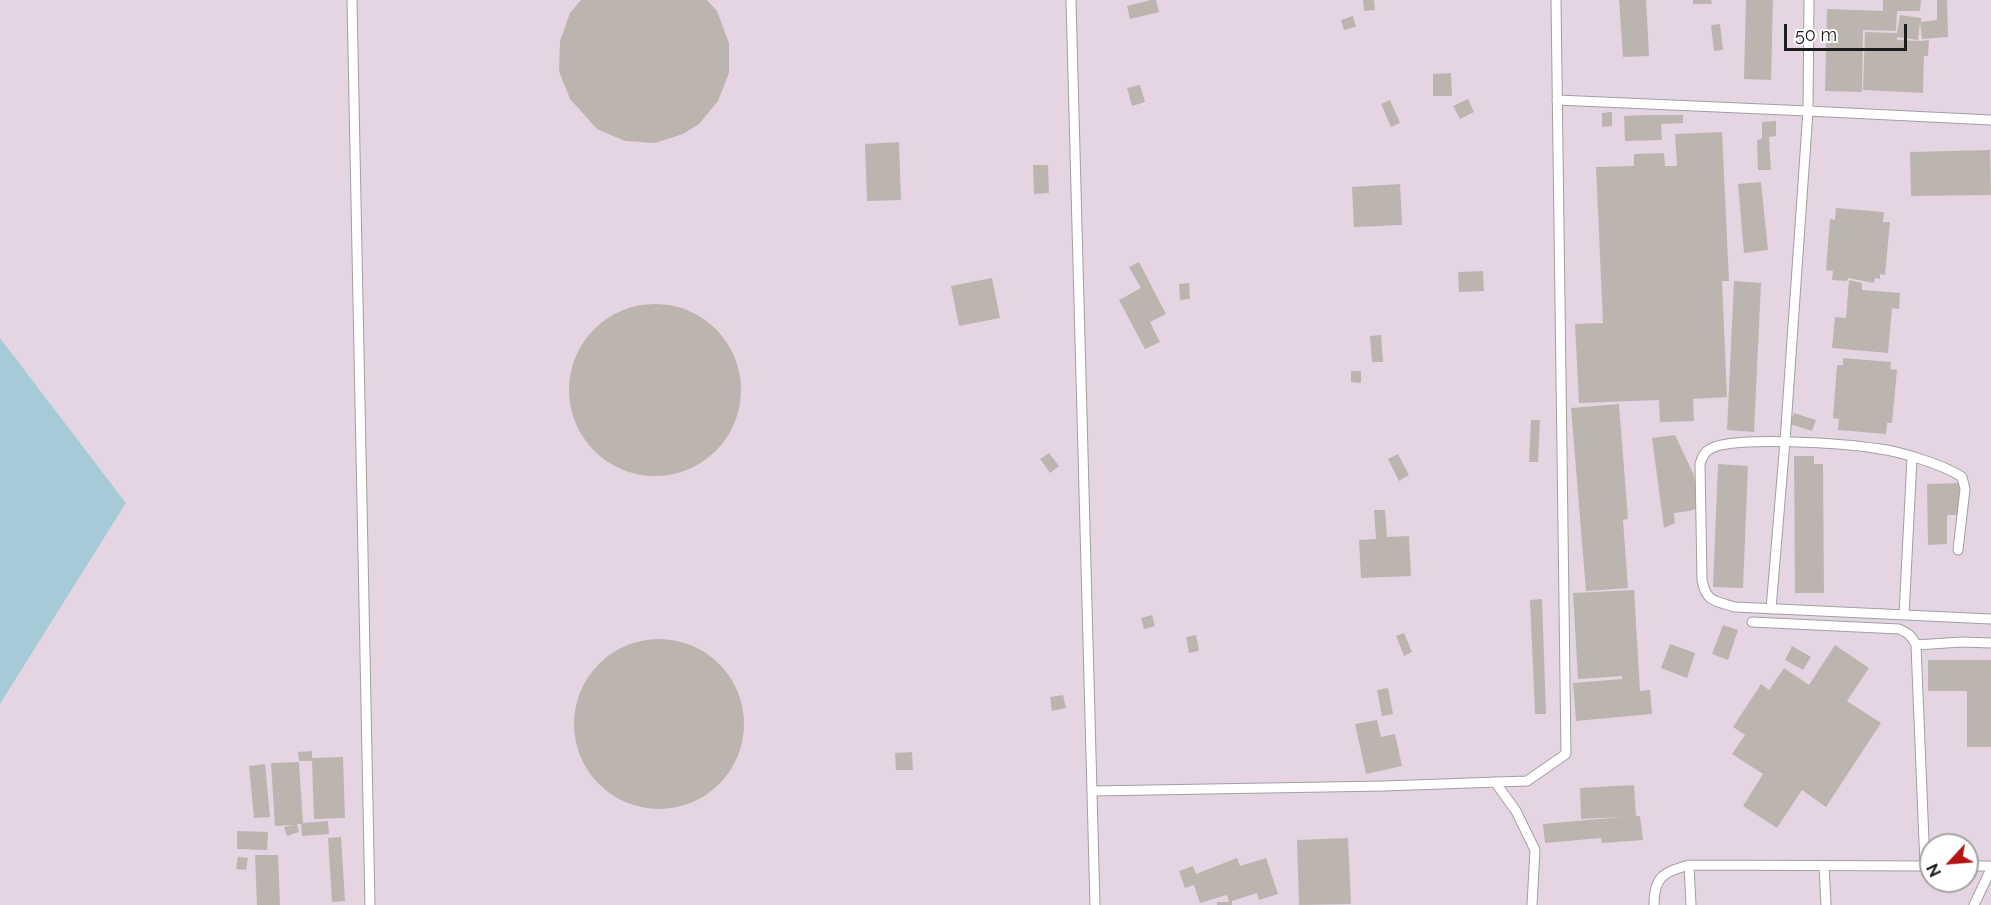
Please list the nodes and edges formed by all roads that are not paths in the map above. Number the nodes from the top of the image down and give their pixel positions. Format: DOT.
graph roads {
  1 [pos="351,0"];
  2 [pos="1071,0"];
  3 [pos="1556,0"];
  4 [pos="1809,0"];
  5 [pos="1557,100"];
  6 [pos="1808,111"];
  7 [pos="1991,120"];
  8 [pos="1785,441"];
  9 [pos="1912,458"];
  10 [pos="1958,550"];
  11 [pos="1771,609"];
  12 [pos="1904,615"];
  13 [pos="1991,619"];
  14 [pos="1752,622"];
  15 [pos="1991,643"];
  16 [pos="1916,645"];
  17 [pos="1496,782"];
  18 [pos="1092,791"];
  19 [pos="1926,833"];
  20 [pos="1689,866"];
  21 [pos="1824,866"];
  22 [pos="1919,866"];
  23 [pos="1991,868"];
  24 [pos="370,905"];
  25 [pos="1095,905"];
  26 [pos="1532,905"];
  27 [pos="1654,905"];
  28 [pos="1691,905"];
  29 [pos="1826,905"];
  30 [pos="1974,905"];
  1 -- 24 [label="lane"];
  2 -- 18 [label="lane"];
  3 -- 5 [label="lane"];
  4 -- 6 [label="lane"];
  5 -- 6 [label="lane"];
  5 -- 17 [label="lane"];
  6 -- 7 [label="lane"];
  6 -- 8 [label="lane"];
  8 -- 9 [label="lane"];
  8 -- 11 [label="lane"];
  8 -- 11 [label="lane"];
  9 -- 10 [label="lane"];
  9 -- 12 [label="lane"];
  11 -- 12 [label="lane"];
  12 -- 13 [label="lane"];
  14 -- 16 [label="lane"];
  15 -- 16 [label="lane"];
  16 -- 19 [label="lane"];
  17 -- 18 [label="lane"];
  17 -- 26 [label="lane"];
  18 -- 25 [label="lane"];
  20 -- 21 [label="lane"];
  20 -- 27 [label="lane"];
  20 -- 28 [label="lane"];
  21 -- 22 [label="lane"];
  21 -- 29 [label="lane"];
  23 -- 30 [label="lane"];
}
